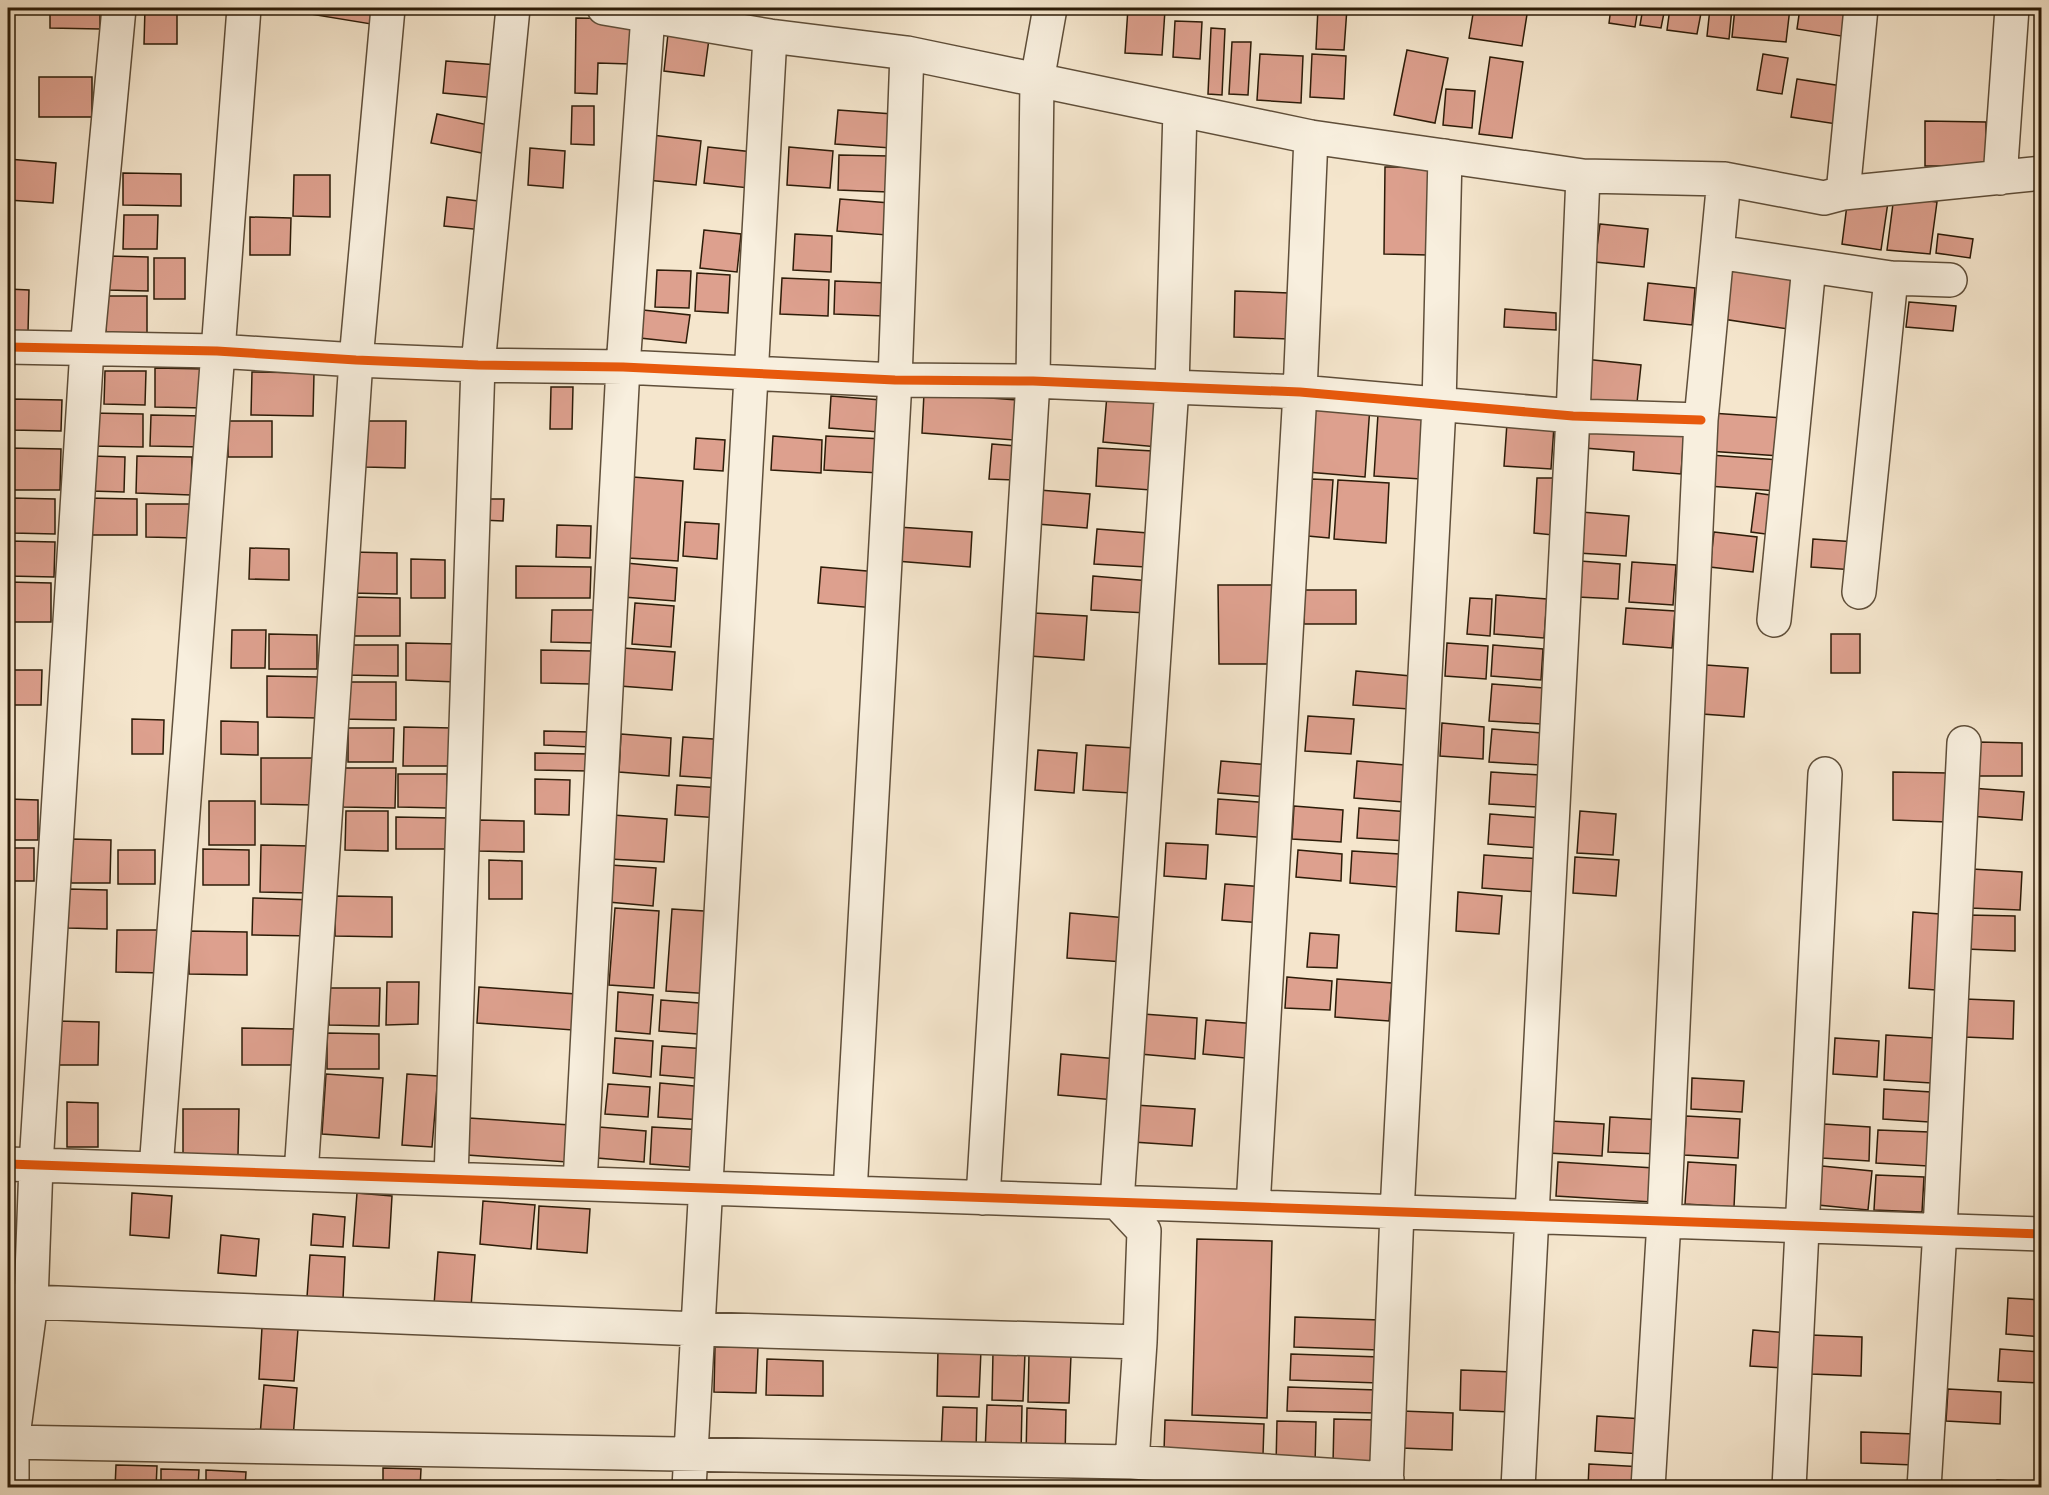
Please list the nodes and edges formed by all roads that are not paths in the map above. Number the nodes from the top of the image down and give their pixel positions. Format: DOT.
graph roads {
  1 [pos="119,8"];
  2 [pos="244,8"];
  3 [pos="387,8"];
  4 [pos="513,8"];
  5 [pos="604,8"];
  6 [pos="1050,8"];
  7 [pos="1861,8"];
  8 [pos="2012,8"];
  9 [pos="648,15"];
  10 [pos="770,36"];
  11 [pos="907,53"];
  12 [pos="1037,81"];
  13 [pos="1180,110"];
  14 [pos="1311,137"];
  15 [pos="1446,156"];
  16 [pos="2042,173"];
  17 [pos="1583,176"];
  18 [pos="2000,178"];
  19 [pos="1724,179"];
  20 [pos="1843,193"];
  21 [pos="1717,252"];
  22 [pos="1809,266"];
  23 [pos="1891,278"];
  24 [pos="1950,280"];
  25 [pos="8,347"];
  26 [pos="87,349"];
  27 [pos="217,351"];
  28 [pos="356,360"];
  29 [pos="478,365"];
  30 [pos="623,367"];
  31 [pos="751,372"];
  32 [pos="895,380"];
  33 [pos="1033,381"];
  34 [pos="1172,387"];
  35 [pos="1300,392"];
  36 [pos="1439,405"];
  37 [pos="1573,416"];
  38 [pos="1701,420"];
  39 [pos="1859,592"];
  40 [pos="1774,620"];
  41 [pos="1964,743"];
  42 [pos="1825,774"];
  43 [pos="22,1165"];
  44 [pos="156,1169"];
  45 [pos="301,1174"];
  46 [pos="451,1179"];
  47 [pos="580,1183"];
  48 [pos="706,1188"];
  49 [pos="850,1193"];
  50 [pos="983,1198"];
  51 [pos="1118,1202"];
  52 [pos="1253,1207"];
  53 [pos="1397,1212"];
  54 [pos="1533,1216"];
  55 [pos="1664,1221"];
  56 [pos="1804,1226"];
  57 [pos="1940,1230"];
  58 [pos="2042,1234"];
  59 [pos="19,1301"];
  60 [pos="698,1329"];
  61 [pos="1140,1342"];
  62 [pos="10,1443"];
  63 [pos="691,1455"];
  64 [pos="1132,1462"];
  65 [pos="1386,1483"];
  66 [pos="12,1488"];
  67 [pos="689,1488"];
  68 [pos="1518,1488"];
  69 [pos="1648,1488"];
  70 [pos="1789,1488"];
  71 [pos="1924,1488"];
  1 -- 26 [label="street"];
  2 -- 27 [label="street"];
  3 -- 28 [label="street"];
  4 -- 29 [label="street"];
  5 -- 9 [label="street"];
  6 -- 12 [label="street"];
  7 -- 20 [label="street"];
  8 -- 18 [label="street"];
  9 -- 10 [label="street"];
  9 -- 30 [label="street"];
  10 -- 11 [label="street"];
  10 -- 31 [label="street"];
  11 -- 12 [label="street"];
  11 -- 32 [label="street"];
  12 -- 13 [label="street"];
  12 -- 33 [label="street"];
  13 -- 14 [label="street"];
  13 -- 34 [label="street"];
  14 -- 15 [label="street"];
  14 -- 35 [label="street"];
  15 -- 17 [label="street"];
  15 -- 36 [label="street"];
  16 -- 18 [label="street"];
  17 -- 19 [label="street"];
  17 -- 37 [label="street"];
  18 -- 20 [label="street"];
  19 -- 20 [label="street"];
  19 -- 21 [label="street"];
  21 -- 22 [label="street"];
  21 -- 38 [label="street"];
  22 -- 23 [label="street"];
  22 -- 40 [label="street"];
  23 -- 24 [label="street"];
  23 -- 39 [label="street"];
  25 -- 26 [label="street"];
  26 -- 27 [label="street"];
  26 -- 43 [label="street"];
  27 -- 28 [label="street"];
  27 -- 44 [label="street"];
  28 -- 29 [label="street"];
  28 -- 45 [label="street"];
  29 -- 30 [label="street"];
  29 -- 46 [label="street"];
  30 -- 31 [label="street"];
  30 -- 47 [label="street"];
  31 -- 32 [label="street"];
  31 -- 48 [label="street"];
  32 -- 33 [label="street"];
  32 -- 49 [label="street"];
  33 -- 34 [label="street"];
  33 -- 50 [label="street"];
  34 -- 35 [label="street"];
  34 -- 51 [label="street"];
  35 -- 36 [label="street"];
  35 -- 52 [label="street"];
  36 -- 37 [label="street"];
  36 -- 53 [label="street"];
  37 -- 38 [label="street"];
  37 -- 54 [label="street"];
  38 -- 55 [label="street"];
  41 -- 57 [label="street"];
  42 -- 56 [label="street"];
  43 -- 44 [label="street"];
  43 -- 59 [label="street"];
  44 -- 45 [label="street"];
  45 -- 46 [label="street"];
  46 -- 47 [label="street"];
  47 -- 48 [label="street"];
  48 -- 49 [label="street"];
  48 -- 60 [label="street"];
  49 -- 50 [label="street"];
  50 -- 51 [label="street"];
  51 -- 52 [label="street"];
  51 -- 61 [label="street"];
  52 -- 53 [label="street"];
  53 -- 54 [label="street"];
  53 -- 65 [label="street"];
  54 -- 55 [label="street"];
  54 -- 68 [label="street"];
  55 -- 56 [label="street"];
  55 -- 69 [label="street"];
  56 -- 57 [label="street"];
  56 -- 70 [label="street"];
  57 -- 58 [label="street"];
  57 -- 71 [label="street"];
  59 -- 60 [label="street"];
  59 -- 62 [label="street"];
  60 -- 61 [label="street"];
  60 -- 63 [label="street"];
  61 -- 64 [label="street"];
  62 -- 63 [label="street"];
  62 -- 66 [label="street"];
  63 -- 64 [label="street"];
  63 -- 67 [label="street"];
  64 -- 65 [label="street"];
}
